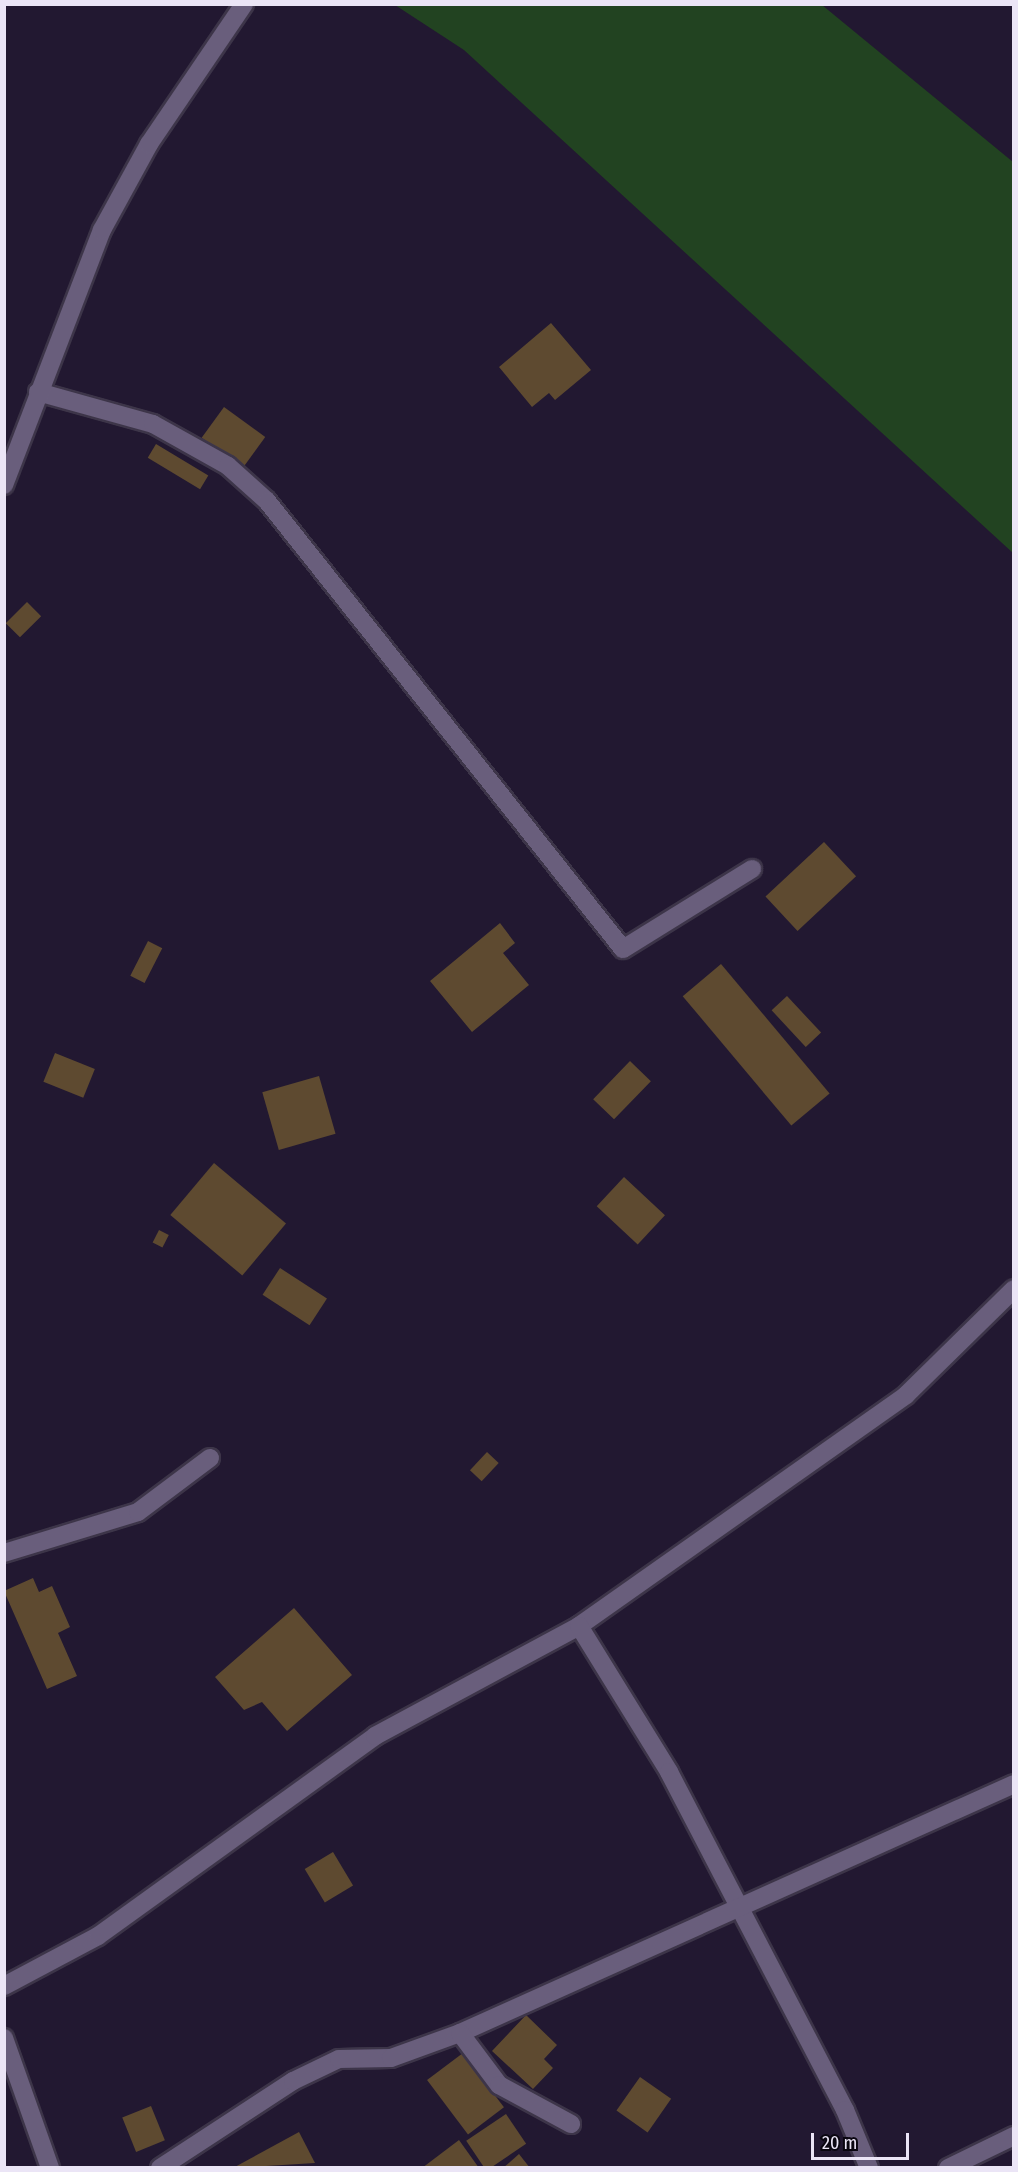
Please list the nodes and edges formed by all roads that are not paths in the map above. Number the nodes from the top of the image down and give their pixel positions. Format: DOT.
graph roads {
  1 [pos="244,4"];
  2 [pos="38,392"];
  3 [pos="4,485"];
  4 [pos="752,869"];
  5 [pos="1014,1289"];
  6 [pos="210,1458"];
  7 [pos="4,1553"];
  8 [pos="579,1626"];
  9 [pos="1014,1785"];
  10 [pos="740,1908"];
  11 [pos="4,1986"];
  12 [pos="460,2033"];
  13 [pos="4,2038"];
  14 [pos="571,2124"];
  15 [pos="1014,2136"];
  16 [pos="50,2168"];
  17 [pos="160,2168"];
  18 [pos="869,2168"];
  19 [pos="948,2168"];
  1 -- 2 [label="street"];
  2 -- 3 [label="street"];
  2 -- 4 [label="street"];
  5 -- 8 [label="street"];
  6 -- 7 [label="street"];
  8 -- 10 [label="street"];
  8 -- 11 [label="street"];
  9 -- 10 [label="street"];
  10 -- 12 [label="street"];
  10 -- 18 [label="street"];
  12 -- 14 [label="street"];
  12 -- 17 [label="street"];
  13 -- 16 [label="street"];
  15 -- 19 [label="street"];
}
